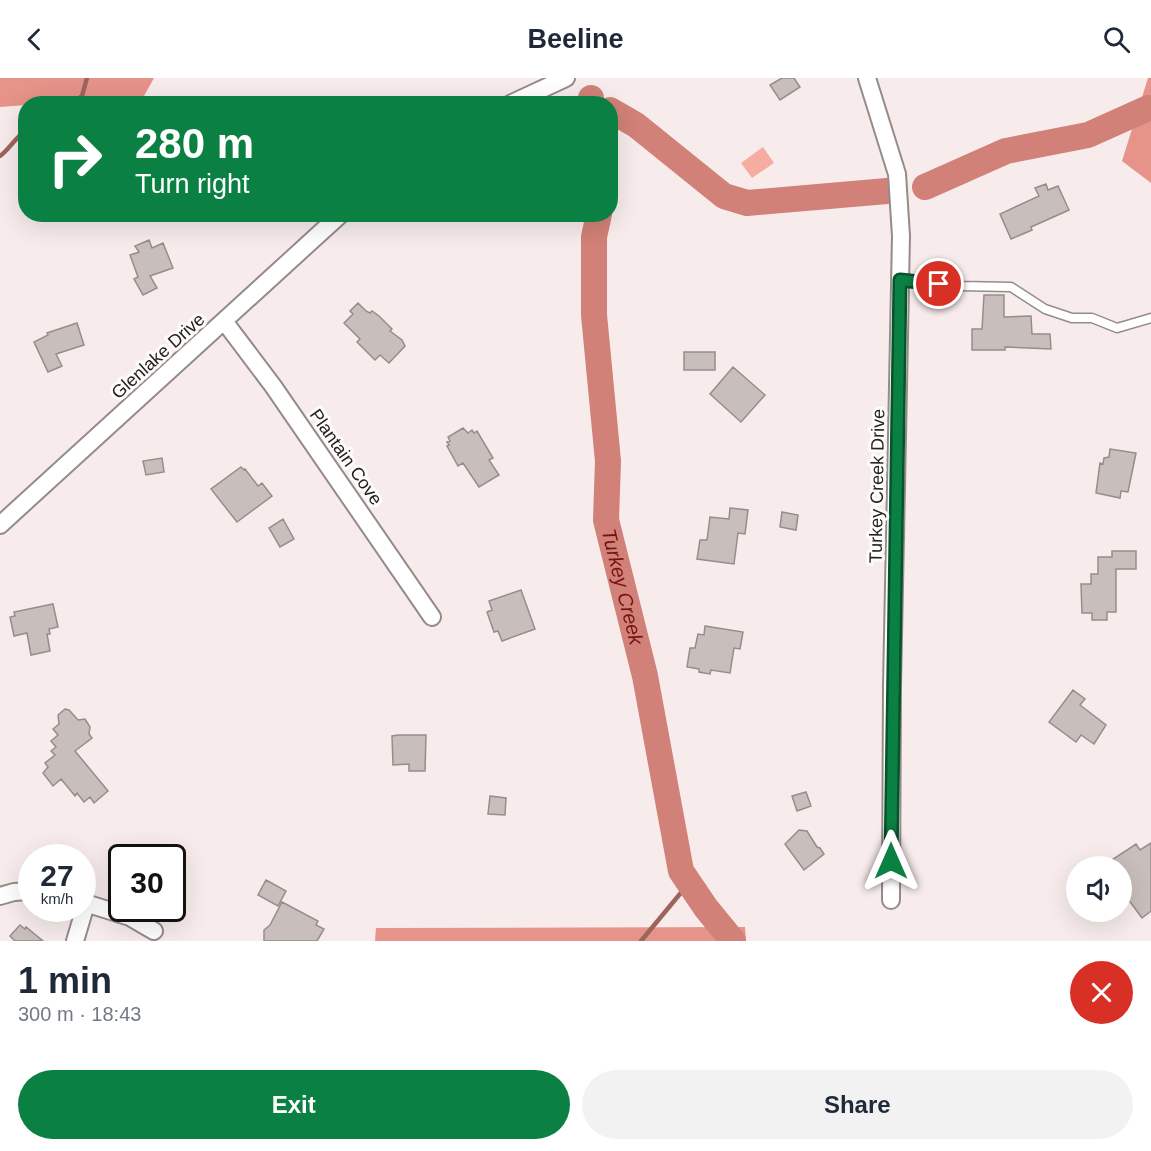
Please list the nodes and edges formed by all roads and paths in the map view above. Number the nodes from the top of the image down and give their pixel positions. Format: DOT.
graph roads {
  1 [pos="566,78"];
  2 [pos="867,78"];
  3 [pos="527,96"];
  4 [pos="332,222"];
  5 [pos="900,280"];
  6 [pos="1151,318"];
  7 [pos="224,321"];
  8 [pos="0,525"];
  9 [pos="432,617"];
  10 [pos="18,892"];
  11 [pos="0,896"];
  12 [pos="891,900"];
  13 [pos="96,907"];
  14 [pos="80,922"];
  15 [pos="154,932"];
  16 [pos="75,941"];
  1 -- 3 [label="street"];
  2 -- 5 [label="street, Turkey Creek Drive"];
  4 -- 7 [label="street, Glenlake Drive"];
  5 -- 6 [label="lane"];
  5 -- 12 [label="street, Turkey Creek Drive"];
  7 -- 8 [label="street, Glenlake Drive"];
  7 -- 9 [label="street, Plantain Cove"];
  10 -- 11 [label="street"];
  13 -- 15 [label="street"];
  14 -- 16 [label="street"];
}
